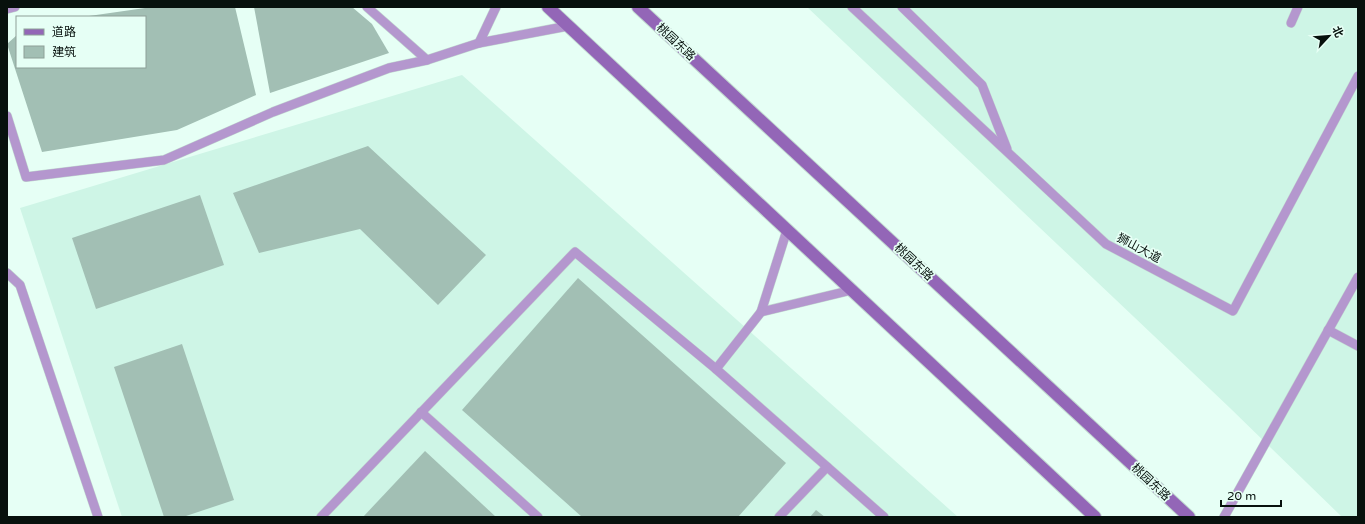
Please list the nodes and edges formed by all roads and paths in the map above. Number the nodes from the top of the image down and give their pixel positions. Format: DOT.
graph roads {
  1 [pos="15,7"];
  2 [pos="367,7"];
  3 [pos="496,7"];
  4 [pos="548,7"];
  5 [pos="638,7"];
  6 [pos="852,7"];
  7 [pos="902,7"];
  8 [pos="1298,7"];
  9 [pos="7,9"];
  10 [pos="1291,23"];
  11 [pos="568,26"];
  12 [pos="479,43"];
  13 [pos="427,60"];
  14 [pos="1358,76"];
  15 [pos="7,116"];
  16 [pos="1008,152"];
  17 [pos="787,230"];
  18 [pos="7,273"];
  19 [pos="1358,276"];
  20 [pos="852,290"];
  21 [pos="760,312"];
  22 [pos="1328,330"];
  23 [pos="1358,346"];
  24 [pos="716,369"];
  25 [pos="422,412"];
  26 [pos="827,467"];
  27 [pos="98,517"];
  28 [pos="321,517"];
  29 [pos="538,517"];
  30 [pos="779,517"];
  31 [pos="884,517"];
  32 [pos="1095,517"];
  33 [pos="1189,517"];
  34 [pos="1224,517"];
  1 -- 9 [label="lane"];
  2 -- 13 [label="lane"];
  3 -- 12 [label="lane"];
  4 -- 11 [label="main road"];
  5 -- 33 [label="main road, 桃园东路"];
  6 -- 16 [label="lane, 狮山大道"];
  7 -- 16 [label="lane"];
  8 -- 10 [label="lane"];
  11 -- 12 [label="lane"];
  11 -- 17 [label="main road"];
  12 -- 13 [label="lane"];
  13 -- 15 [label="lane"];
  14 -- 16 [label="lane, 狮山大道"];
  17 -- 20 [label="main road"];
  17 -- 21 [label="lane"];
  18 -- 27 [label="lane"];
  19 -- 22 [label="lane"];
  20 -- 21 [label="lane"];
  20 -- 32 [label="main road"];
  21 -- 24 [label="lane"];
  22 -- 23 [label="lane"];
  22 -- 34 [label="lane"];
  24 -- 25 [label="lane"];
  24 -- 26 [label="lane"];
  25 -- 28 [label="lane"];
  25 -- 29 [label="lane"];
  26 -- 30 [label="lane"];
  26 -- 31 [label="lane"];
}
